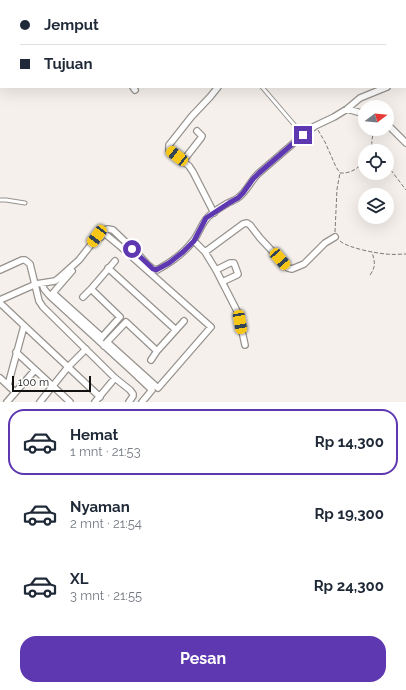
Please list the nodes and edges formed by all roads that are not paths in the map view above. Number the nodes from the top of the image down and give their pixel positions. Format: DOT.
graph roads {
  1 [pos="217,88"];
  2 [pos="263,88"];
  3 [pos="384,88"];
  4 [pos="347,109"];
  5 [pos="358,112"];
  6 [pos="198,131"];
  7 [pos="394,131"];
  8 [pos="303,135"];
  9 [pos="406,143"];
  10 [pos="183,161"];
  11 [pos="0,200"];
  12 [pos="26,203"];
  13 [pos="214,213"];
  14 [pos="335,237"];
  15 [pos="194,241"];
  16 [pos="205,252"];
  17 [pos="114,261"];
  18 [pos="108,268"];
  19 [pos="0,270"];
  20 [pos="216,270"];
  21 [pos="222,282"];
  22 [pos="39,284"];
  23 [pos="91,289"];
  24 [pos="83,297"];
  25 [pos="0,300"];
  26 [pos="1,307"];
  27 [pos="120,317"];
  28 [pos="184,321"];
  29 [pos="126,322"];
  30 [pos="24,326"];
  31 [pos="176,330"];
  32 [pos="102,337"];
  33 [pos="107,342"];
  34 [pos="245,345"];
  35 [pos="86,349"];
  36 [pos="158,351"];
  37 [pos="16,352"];
  38 [pos="151,360"];
  39 [pos="68,367"];
  40 [pos="35,370"];
  41 [pos="0,378"];
  42 [pos="116,378"];
  43 [pos="8,385"];
  44 [pos="53,386"];
  45 [pos="15,392"];
  46 [pos="100,397"];
  47 [pos="7,402"];
  48 [pos="40,402"];
  49 [pos="70,402"];
  50 [pos="95,402"];
  51 [pos="129,402"];
  52 [pos="142,402"];
  1 -- 10 [label="street"];
  2 -- 8 [label="lane"];
  3 -- 4 [label="street"];
  4 -- 5 [label="street"];
  4 -- 8 [label="street"];
  6 -- 10 [label="street"];
  7 -- 9 [label="street"];
  8 -- 13 [label="street"];
  10 -- 13 [label="street"];
  11 -- 12 [label="lane"];
  13 -- 15 [label="street"];
  14 -- 16 [label="street"];
  15 -- 16 [label="street"];
  15 -- 22 [label="street"];
  16 -- 20 [label="street"];
  17 -- 18 [label="street"];
  18 -- 23 [label="street"];
  18 -- 31 [label="street"];
  19 -- 22 [label="street"];
  20 -- 21 [label="street"];
  20 -- 21 [label="street"];
  21 -- 34 [label="street"];
  22 -- 25 [label="street"];
  22 -- 32 [label="street"];
  22 -- 35 [label="street"];
  23 -- 24 [label="street"];
  23 -- 27 [label="street"];
  26 -- 30 [label="street"];
  27 -- 29 [label="street"];
  27 -- 32 [label="street"];
  28 -- 31 [label="street"];
  29 -- 33 [label="street"];
  29 -- 36 [label="street"];
  30 -- 37 [label="street"];
  30 -- 39 [label="street"];
  31 -- 36 [label="street"];
  32 -- 33 [label="street"];
  32 -- 33 [label="street"];
  32 -- 33 [label="street"];
  33 -- 52 [label="street"];
  35 -- 39 [label="street"];
  35 -- 42 [label="street"];
  36 -- 38 [label="street"];
  37 -- 40 [label="street"];
  37 -- 43 [label="street"];
  39 -- 44 [label="street"];
  39 -- 46 [label="street"];
  40 -- 44 [label="street"];
  40 -- 45 [label="street"];
  41 -- 43 [label="street"];
  42 -- 46 [label="street"];
  42 -- 51 [label="street"];
  43 -- 45 [label="street"];
  44 -- 48 [label="street"];
  44 -- 49 [label="street"];
  45 -- 47 [label="street"];
  46 -- 50 [label="street"];
}
